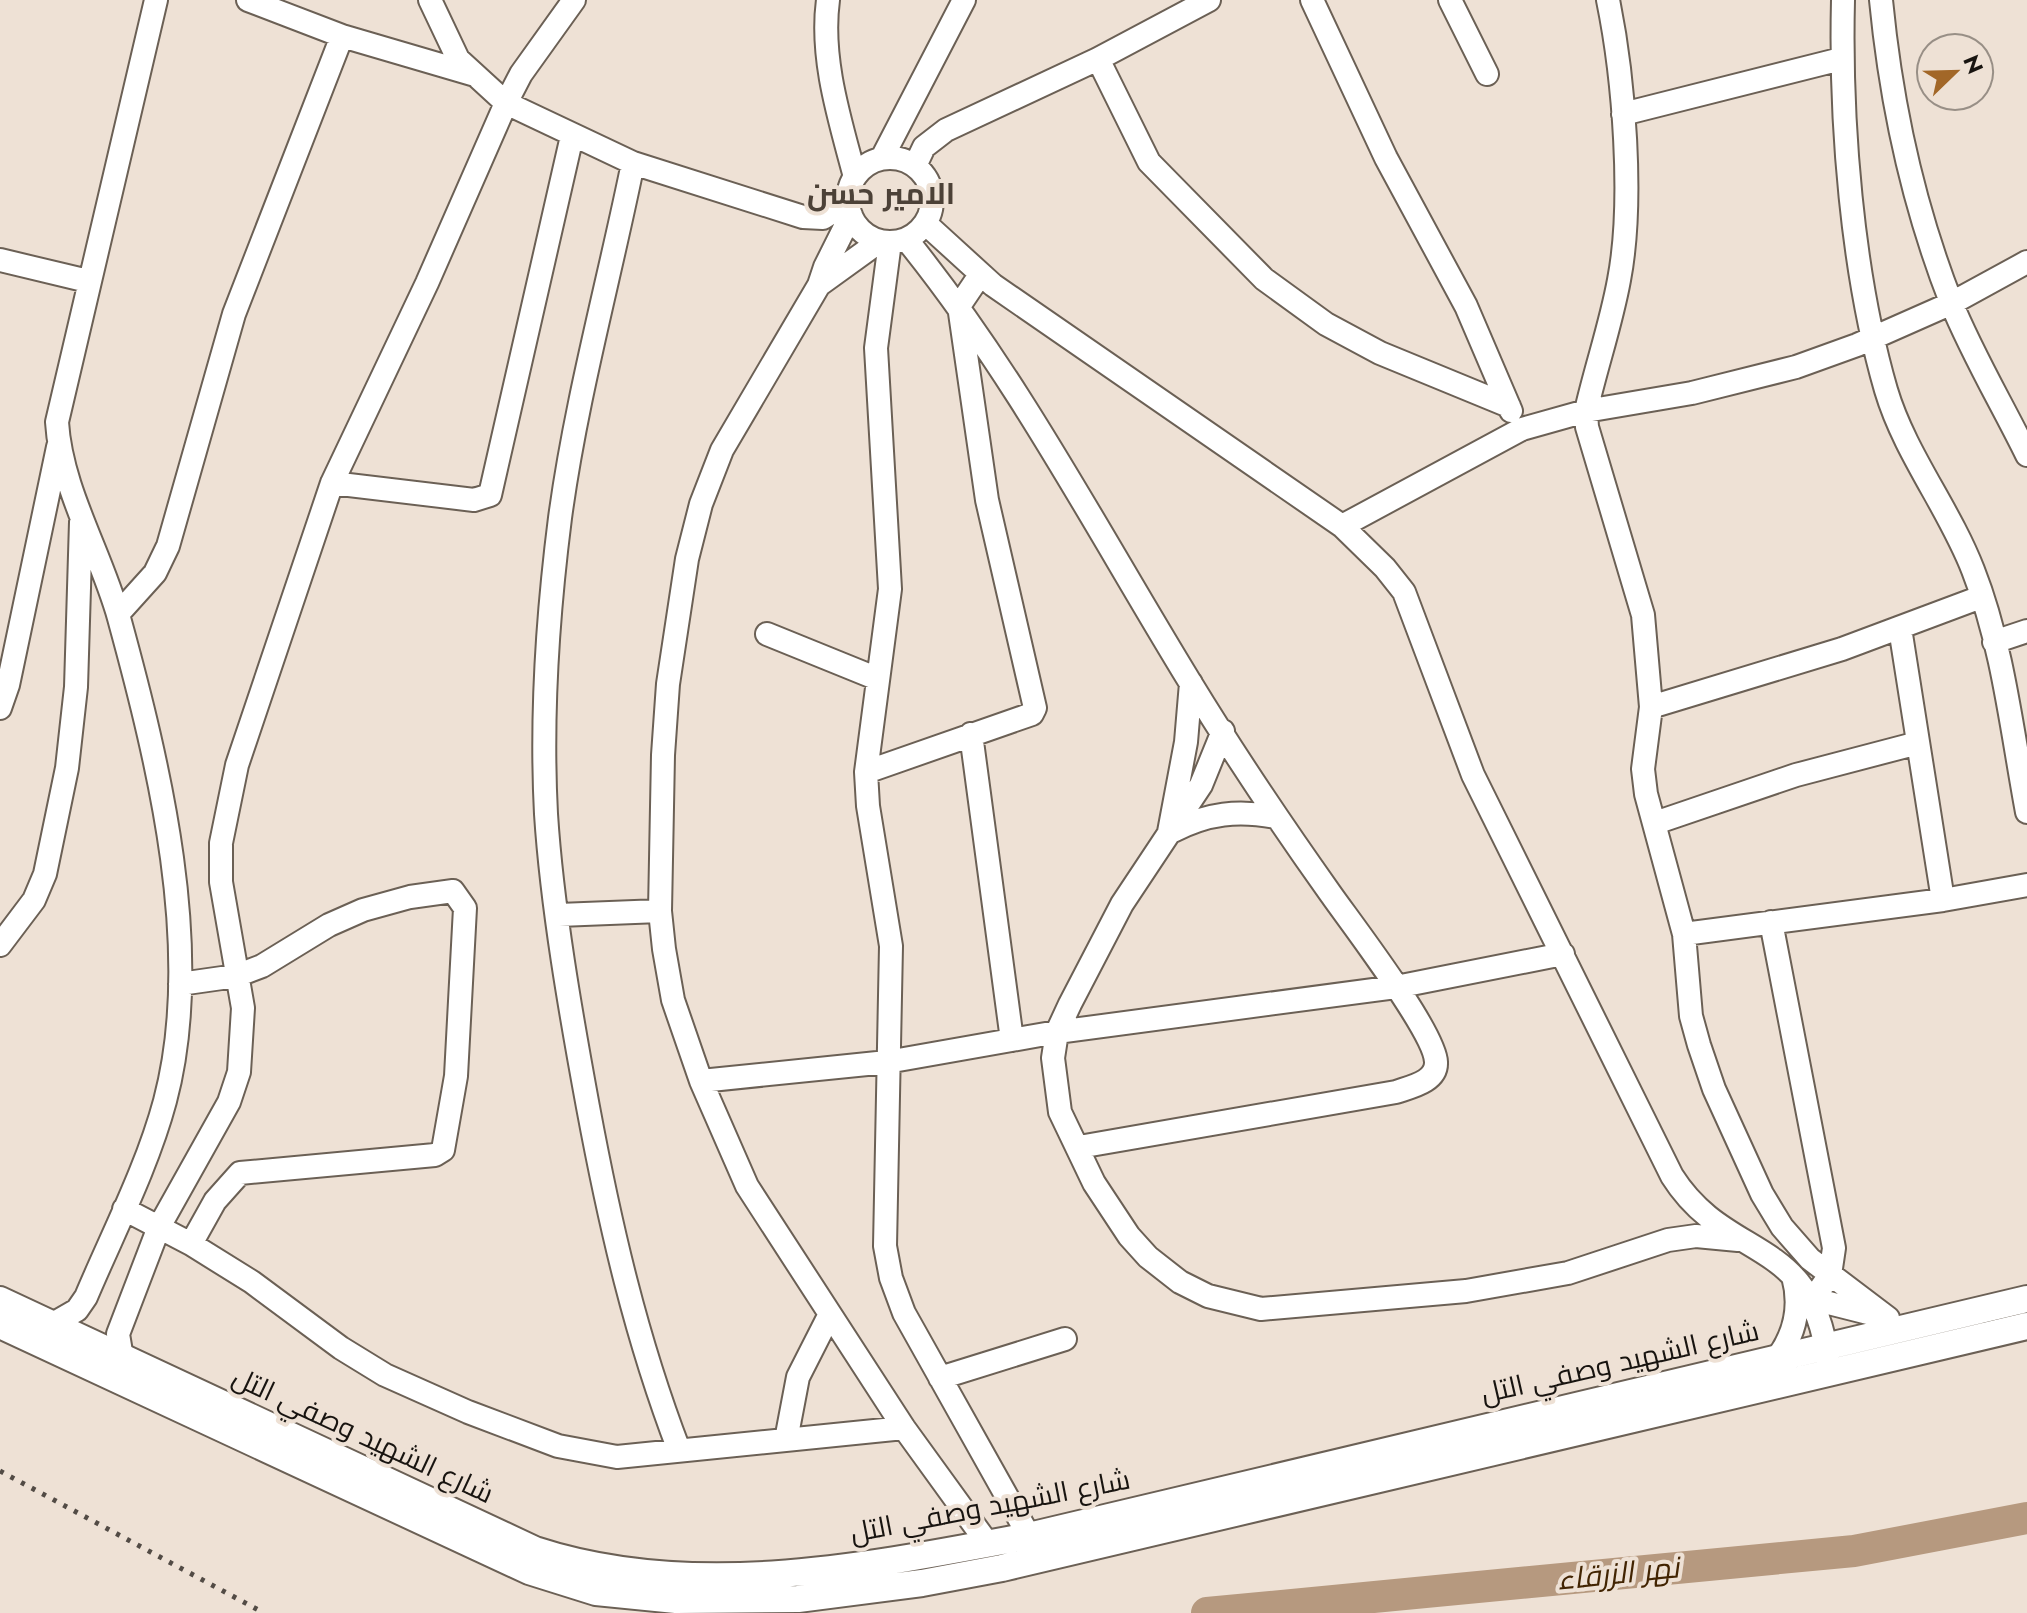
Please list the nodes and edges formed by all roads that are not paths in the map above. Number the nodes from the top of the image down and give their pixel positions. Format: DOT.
graph roads {
  1 [pos="156,0"];
  2 [pos="248,0"];
  3 [pos="430,0"];
  4 [pos="574,0"];
  5 [pos="828,0"];
  6 [pos="964,0"];
  7 [pos="1209,0"];
  8 [pos="1312,0"];
  9 [pos="1450,0"];
  10 [pos="1608,0"];
  11 [pos="1843,0"];
  12 [pos="1881,0"];
  13 [pos="342,36"];
  14 [pos="1098,59"];
  15 [pos="1841,59"];
  16 [pos="1487,74"];
  17 [pos="476,75"];
  18 [pos="506,103"];
  19 [pos="1623,114"];
  20 [pos="572,136"];
  21 [pos="882,158"];
  22 [pos="633,163"];
  23 [pos="915,166"];
  24 [pos="855,177"];
  25 [pos="849,209"];
  26 [pos="925,223"];
  27 [pos="892,241"];
  28 [pos="0,260"];
  29 [pos="2027,262"];
  30 [pos="980,275"];
  31 [pos="88,281"];
  32 [pos="819,285"];
  33 [pos="1952,303"];
  34 [pos="959,306"];
  35 [pos="1872,337"];
  36 [pos="1509,406"];
  37 [pos="1586,411"];
  38 [pos="1522,429"];
  39 [pos="59,446"];
  40 [pos="2027,455"];
  41 [pos="332,483"];
  42 [pos="81,509"];
  43 [pos="1342,526"];
  44 [pos="1981,597"];
  45 [pos="118,614"];
  46 [pos="1900,628"];
  47 [pos="2027,631"];
  48 [pos="767,634"];
  49 [pos="1994,642"];
  50 [pos="878,679"];
  51 [pos="1191,683"];
  52 [pos="4,688"];
  53 [pos="1651,707"];
  54 [pos="0,708"];
  55 [pos="1223,731"];
  56 [pos="971,734"];
  57 [pos="1918,743"];
  58 [pos="866,772"];
  59 [pos="2027,812"];
  60 [pos="1276,817"];
  61 [pos="1655,823"];
  62 [pos="1169,833"];
  63 [pos="2027,885"];
  64 [pos="1943,900"];
  65 [pos="660,911"];
  66 [pos="559,915"];
  67 [pos="1771,922"];
  68 [pos="1684,934"];
  69 [pos="0,945"];
  70 [pos="1563,954"];
  71 [pos="236,976"];
  72 [pos="180,984"];
  73 [pos="1396,987"];
  74 [pos="1057,1032"];
  75 [pos="1012,1040"];
  76 [pos="887,1062"];
  77 [pos="701,1081"];
  78 [pos="1079,1147"];
  79 [pos="124,1209"];
  80 [pos="159,1227"];
  81 [pos="1747,1241"];
  82 [pos="191,1244"];
  83 [pos="1792,1275"];
  84 [pos="1830,1275"];
  85 [pos="1813,1299"];
  86 [pos="2027,1299"];
  87 [pos="0,1300"];
  88 [pos="829,1316"];
  89 [pos="1888,1318"];
  90 [pos="1929,1322"];
  91 [pos="0,1325"];
  92 [pos="51,1325"];
  93 [pos="2027,1326"];
  94 [pos="1065,1339"];
  95 [pos="1826,1346"];
  96 [pos="1778,1357"];
  97 [pos="122,1358"];
  98 [pos="1829,1375"];
  99 [pos="940,1378"];
  100 [pos="904,1428"];
  101 [pos="786,1440"];
  102 [pos="679,1450"];
  103 [pos="1029,1536"];
  104 [pos="988,1544"];
  1 -- 31 [label="street"];
  2 -- 13 [label="street"];
  3 -- 17 [label="street"];
  4 -- 18 [label="street"];
  5 -- 24 [label="street"];
  6 -- 21 [label="street"];
  7 -- 14 [label="street"];
  8 -- 36 [label="street"];
  9 -- 16 [label="street"];
  10 -- 19 [label="street"];
  11 -- 15 [label="street"];
  12 -- 33 [label="street"];
  13 -- 17 [label="street"];
  13 -- 45 [label="street"];
  14 -- 23 [label="street"];
  14 -- 36 [label="street"];
  15 -- 19 [label="street"];
  15 -- 35 [label="street"];
  17 -- 18 [label="street"];
  18 -- 20 [label="street"];
  18 -- 41 [label="street"];
  19 -- 37 [label="street"];
  20 -- 22 [label="street"];
  20 -- 41 [label="street"];
  21 -- 23 [label="street"];
  21 -- 24 [label="street"];
  22 -- 25 [label="street"];
  22 -- 66 [label="street"];
  23 -- 26 [label="street"];
  24 -- 25 [label="street"];
  25 -- 27 [label="street"];
  25 -- 32 [label="street"];
  26 -- 27 [label="street"];
  26 -- 30 [label="street"];
  27 -- 32 [label="street"];
  27 -- 34 [label="street"];
  27 -- 50 [label="street"];
  28 -- 31 [label="street"];
  29 -- 33 [label="street"];
  30 -- 34 [label="street"];
  30 -- 43 [label="street"];
  31 -- 39 [label="street"];
  32 -- 65 [label="street"];
  33 -- 35 [label="street"];
  33 -- 40 [label="street"];
  34 -- 51 [label="street"];
  34 -- 56 [label="street"];
  35 -- 37 [label="street"];
  35 -- 44 [label="street"];
  36 -- 38 [label="street"];
  37 -- 38 [label="street"];
  37 -- 53 [label="street"];
  38 -- 43 [label="street"];
  39 -- 42 [label="street"];
  39 -- 52 [label="street"];
  41 -- 71 [label="street"];
  42 -- 45 [label="street"];
  42 -- 69 [label="street"];
  43 -- 70 [label="street"];
  44 -- 46 [label="street"];
  44 -- 49 [label="street"];
  45 -- 72 [label="street"];
  46 -- 53 [label="street"];
  46 -- 57 [label="street"];
  47 -- 49 [label="street"];
  48 -- 50 [label="street"];
  49 -- 59 [label="street"];
  50 -- 58 [label="street"];
  51 -- 55 [label="street"];
  51 -- 62 [label="street"];
  52 -- 54 [label="street"];
  53 -- 61 [label="street"];
  55 -- 60 [label="street"];
  55 -- 62 [label="street"];
  56 -- 58 [label="street"];
  56 -- 75 [label="street"];
  57 -- 61 [label="street"];
  57 -- 64 [label="street"];
  58 -- 76 [label="street"];
  60 -- 62 [label="street"];
  60 -- 73 [label="street"];
  61 -- 68 [label="street"];
  62 -- 74 [label="street"];
  63 -- 64 [label="street"];
  64 -- 67 [label="street"];
  65 -- 66 [label="street"];
  65 -- 77 [label="street"];
  66 -- 102 [label="street"];
  67 -- 68 [label="street"];
  67 -- 84 [label="street"];
  68 -- 84 [label="street"];
  70 -- 73 [label="street"];
  70 -- 81 [label="street"];
  71 -- 72 [label="street"];
  71 -- 80 [label="street"];
  71 -- 82 [label="street"];
  72 -- 79 [label="street"];
  73 -- 74 [label="street"];
  73 -- 78 [label="street"];
  74 -- 75 [label="street"];
  74 -- 78 [label="street"];
  75 -- 76 [label="street"];
  76 -- 77 [label="street"];
  76 -- 99 [label="street"];
  77 -- 88 [label="street"];
  78 -- 81 [label="street"];
  79 -- 80 [label="street"];
  79 -- 92 [label="street"];
  80 -- 82 [label="street"];
  80 -- 97 [label="street"];
  81 -- 83 [label="street"];
  82 -- 102 [label="street"];
  83 -- 85 [label="street"];
  83 -- 96 [label="street"];
  84 -- 85 [label="street"];
  84 -- 89 [label="street"];
  85 -- 89 [label="street"];
  85 -- 95 [label="street"];
  86 -- 90 [label="main road, شارع الشهيد وصفي التل"];
  87 -- 92 [label="main road, شارع الشهيد وصفي التل"];
  88 -- 100 [label="street"];
  88 -- 101 [label="street"];
  89 -- 90 [label="street"];
  90 -- 95 [label="main road, شارع الشهيد وصفي التل"];
  91 -- 98 [label="main road, شارع الشهيد وصفي التل"];
  92 -- 97 [label="main road, شارع الشهيد وصفي التل"];
  93 -- 98 [label="main road, شارع الشهيد وصفي التل"];
  94 -- 99 [label="street"];
  95 -- 96 [label="main road, شارع الشهيد وصفي التل"];
  95 -- 98 [label="street"];
  96 -- 103 [label="main road, شارع الشهيد وصفي التل"];
  97 -- 104 [label="main road, شارع الشهيد وصفي التل"];
  99 -- 103 [label="street"];
  100 -- 101 [label="street"];
  100 -- 104 [label="street"];
  101 -- 102 [label="street"];
  103 -- 104 [label="main road, شارع الشهيد وصفي التل"];
}
